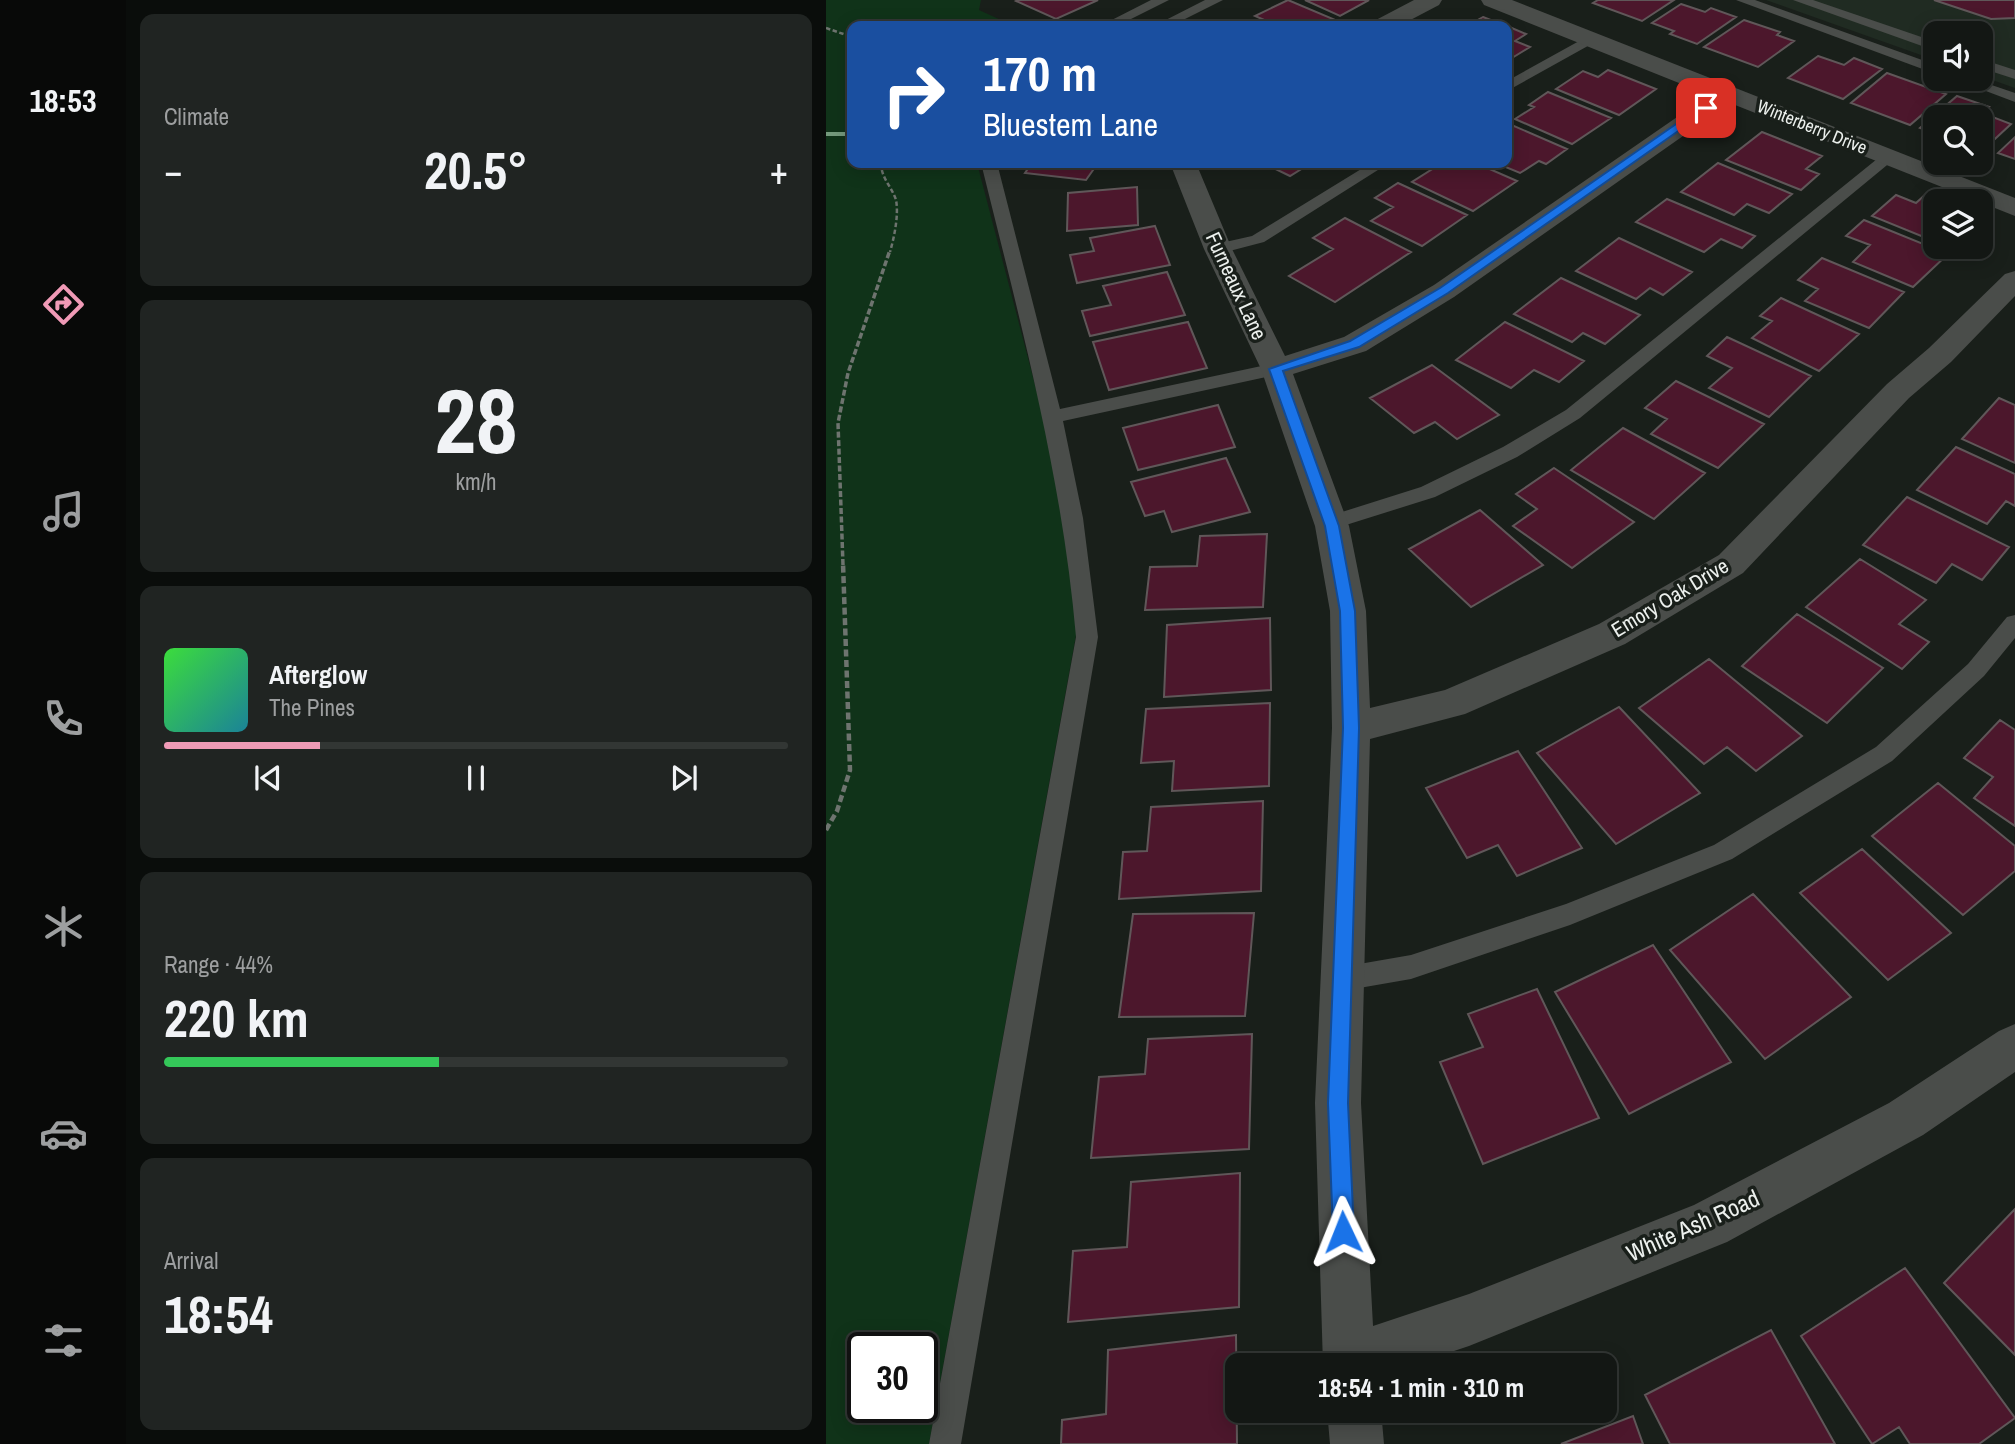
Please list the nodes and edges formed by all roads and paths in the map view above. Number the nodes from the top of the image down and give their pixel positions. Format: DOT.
graph roads {
  1 [pos="1162,0"];
  2 [pos="1216,0"];
  3 [pos="1431,0"];
  4 [pos="1492,0"];
  5 [pos="1743,0"];
  6 [pos="1800,0"];
  7 [pos="1118,21"];
  8 [pos="1172,21"];
  9 [pos="1391,21"];
  10 [pos="826,28"];
  11 [pos="847,35"];
  12 [pos="1590,39"];
  13 [pos="1923,43"];
  14 [pos="1923,65"];
  15 [pos="1993,67"];
  16 [pos="2015,75"];
  17 [pos="1512,84"];
  18 [pos="1993,90"];
  19 [pos="1728,93"];
  20 [pos="2015,98"];
  21 [pos="1887,158"];
  22 [pos="881,168"];
  23 [pos="990,168"];
  24 [pos="1185,168"];
  25 [pos="1373,168"];
  26 [pos="2015,208"];
  27 [pos="1217,249"];
  28 [pos="2015,280"];
  29 [pos="1276,369"];
  30 [pos="1051,417"];
  31 [pos="1330,523"];
  32 [pos="2015,623"];
  33 [pos="1351,728"];
  34 [pos="826,830"];
  35 [pos="1342,979"];
  36 [pos="2015,1046"];
  37 [pos="1350,1353"];
  38 [pos="1403,1353"];
  39 [pos="1355,1423"];
  40 [pos="945,1444"];
  41 [pos="1357,1444"];
  1 -- 7 [label="lane"];
  2 -- 8 [label="lane"];
  3 -- 9 [label="street"];
  4 -- 12 [label="street, Winterberry Drive"];
  5 -- 14 [label="lane"];
  6 -- 13 [label="lane"];
  10 -- 11 [label="path"];
  12 -- 17 [label="lane"];
  12 -- 19 [label="street, Winterberry Drive"];
  15 -- 16 [label="lane"];
  18 -- 20 [label="lane"];
  19 -- 21 [label="street, Winterberry Drive"];
  19 -- 29 [label="street"];
  21 -- 26 [label="street, Winterberry Drive"];
  21 -- 31 [label="lane"];
  22 -- 34 [label="path"];
  23 -- 30 [label="lane"];
  24 -- 27 [label="street, Furneaux Lane"];
  25 -- 27 [label="lane"];
  27 -- 29 [label="street, Furneaux Lane"];
  28 -- 33 [label="street, Emory Oak Drive"];
  29 -- 30 [label="lane"];
  29 -- 31 [label="street, Furneaux Lane"];
  30 -- 40 [label="lane"];
  31 -- 33 [label="street, Furneaux Lane"];
  32 -- 35 [label="lane"];
  33 -- 35 [label="street, Furneaux Lane"];
  35 -- 37 [label="street, Furneaux Lane"];
  36 -- 38 [label="street, White Ash Road"];
  39 -- 41 [label="street, Furneaux Lane"];
}
